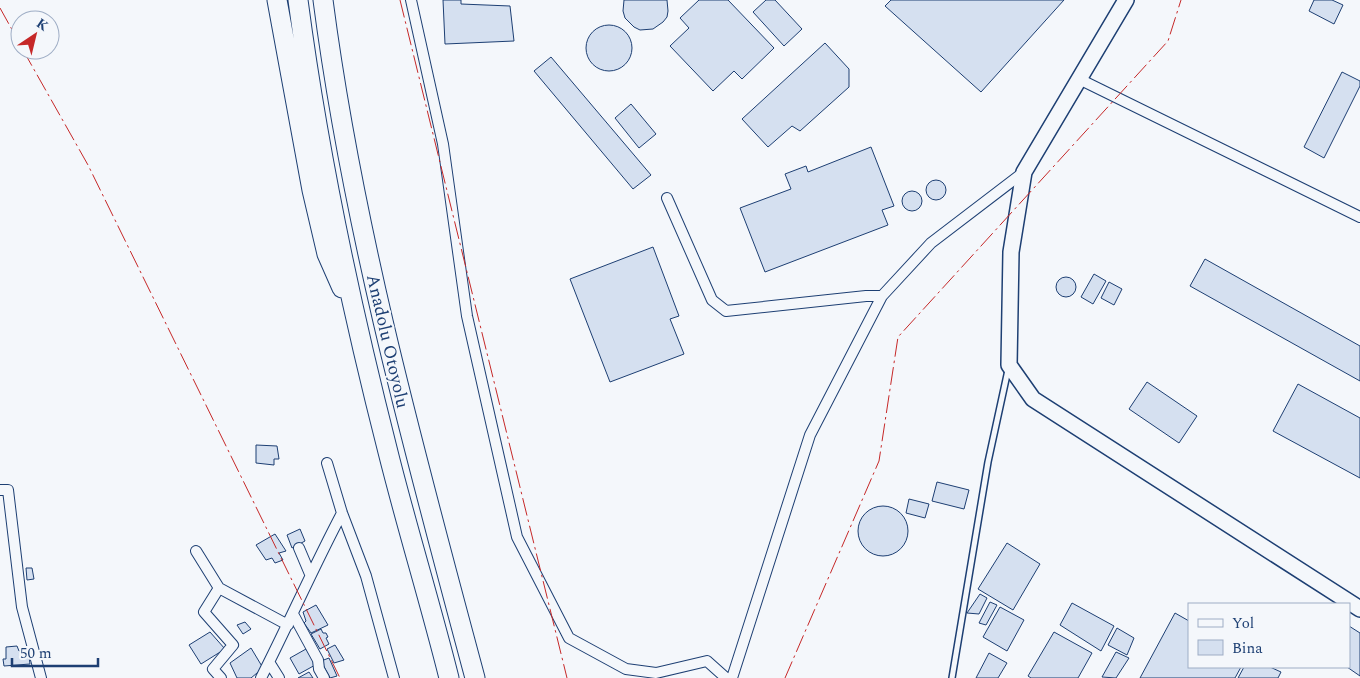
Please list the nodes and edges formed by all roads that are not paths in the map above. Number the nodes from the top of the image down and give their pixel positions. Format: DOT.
graph roads {
  1 [pos="277,0"];
  2 [pos="298,0"];
  3 [pos="323,0"];
  4 [pos="411,0"];
  5 [pos="1126,0"];
  6 [pos="1079,79"];
  7 [pos="1024,172"];
  8 [pos="667,198"];
  9 [pos="1360,217"];
  10 [pos="882,296"];
  11 [pos="357,322"];
  12 [pos="1009,365"];
  13 [pos="328,463"];
  14 [pos="0,490"];
  15 [pos="342,513"];
  16 [pos="299,548"];
  17 [pos="196,550"];
  18 [pos="310,574"];
  19 [pos="219,588"];
  20 [pos="1360,609"];
  21 [pos="294,614"];
  22 [pos="288,625"];
  23 [pos="269,662"];
  24 [pos="41,678"];
  25 [pos="221,678"];
  26 [pos="261,678"];
  27 [pos="279,678"];
  28 [pos="324,678"];
  29 [pos="394,678"];
  30 [pos="449,678"];
  31 [pos="475,678"];
  32 [pos="726,678"];
  33 [pos="732,678"];
  34 [pos="952,678"];
  1 -- 11 [label="highway"];
  2 -- 11 [label="highway, Anadolu Otoyolu"];
  3 -- 31 [label="highway, Anadolu Otoyolu"];
  4 -- 32 [label="street"];
  5 -- 6 [label="street"];
  6 -- 7 [label="street"];
  6 -- 9 [label="street"];
  7 -- 10 [label="street"];
  7 -- 12 [label="street"];
  8 -- 10 [label="street"];
  10 -- 33 [label="street"];
  11 -- 30 [label="highway, Anadolu Otoyolu"];
  12 -- 20 [label="street"];
  12 -- 34 [label="lane"];
  13 -- 15 [label="street"];
  14 -- 24 [label="street"];
  15 -- 18 [label="street"];
  15 -- 29 [label="street"];
  16 -- 18 [label="street"];
  17 -- 19 [label="street"];
  18 -- 21 [label="street"];
  19 -- 22 [label="street"];
  19 -- 25 [label="street"];
  21 -- 22 [label="street"];
  21 -- 28 [label="street"];
  22 -- 23 [label="street"];
  23 -- 26 [label="street"];
  23 -- 27 [label="street"];
}
